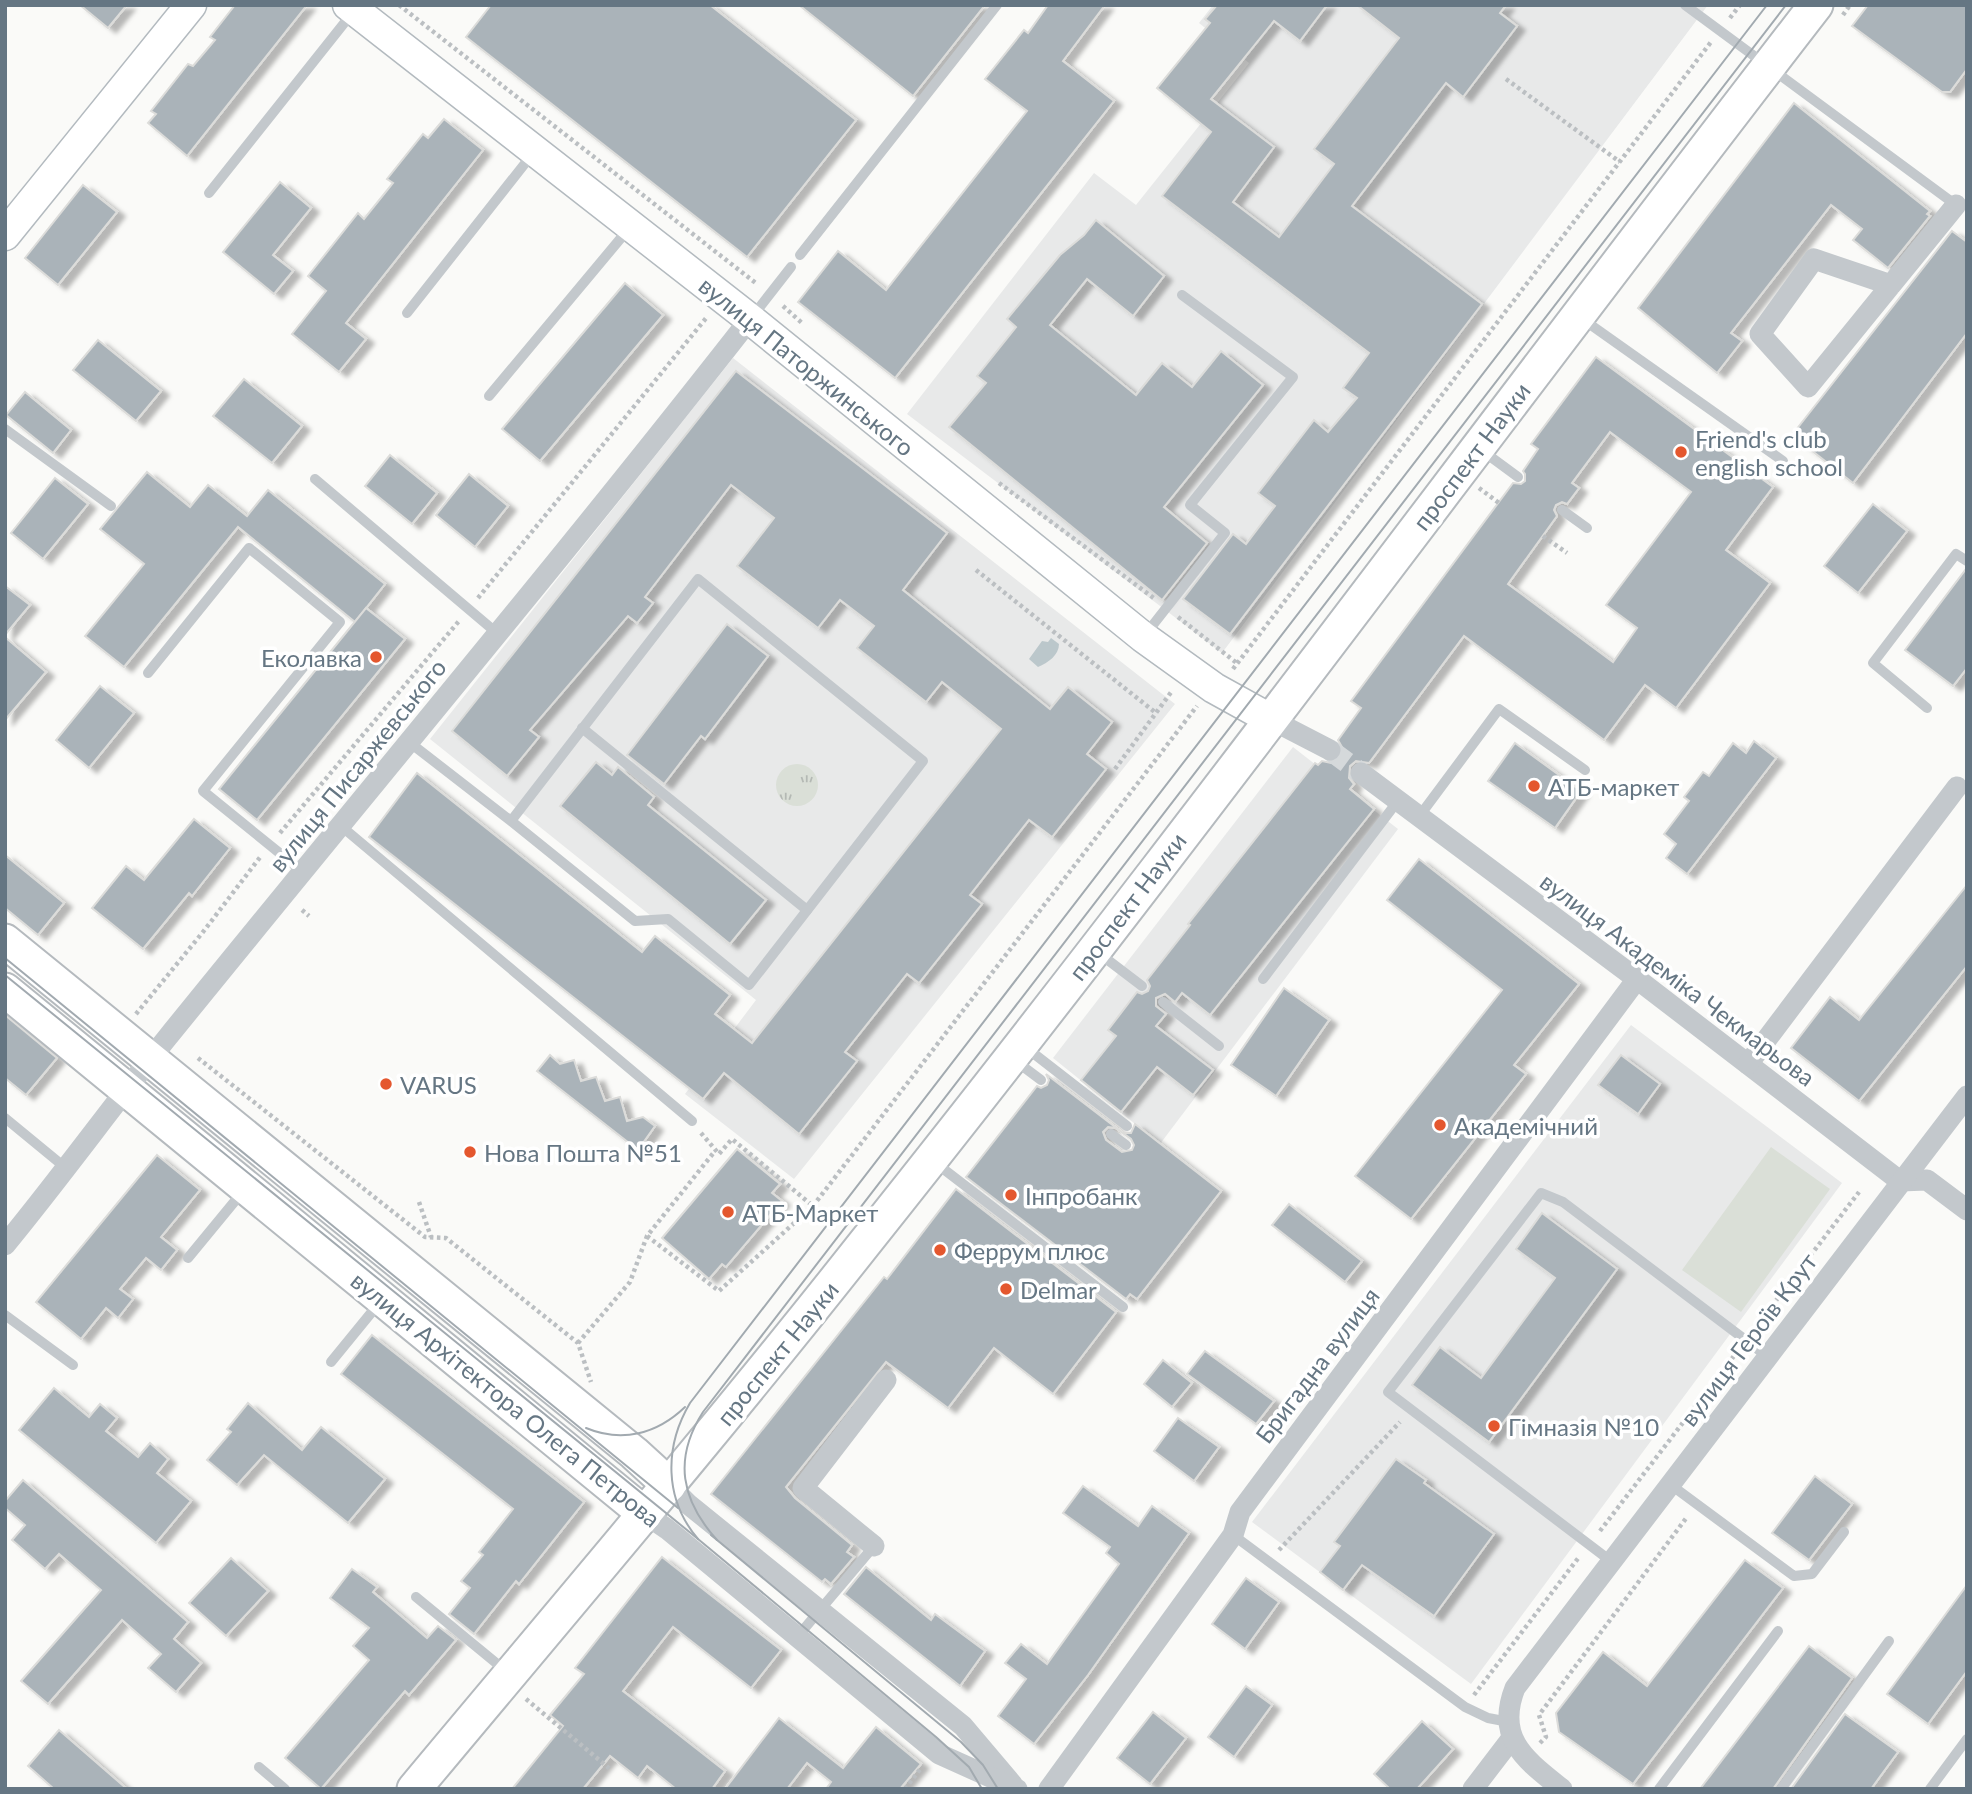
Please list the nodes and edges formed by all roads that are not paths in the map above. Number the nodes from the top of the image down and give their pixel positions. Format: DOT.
graph roads {
  1 [pos="191,5"];
  2 [pos="997,5"];
  3 [pos="1685,5"];
  4 [pos="1816,5"];
  5 [pos="351,8"];
  6 [pos="1768,67"];
  7 [pos="536,150"];
  8 [pos="209,193"];
  9 [pos="1955,205"];
  10 [pos="631,226"];
  11 [pos="5,235"];
  12 [pos="800,255"];
  13 [pos="791,267"];
  14 [pos="1891,285"];
  15 [pos="1182,295"];
  16 [pos="407,313"];
  17 [pos="1579,316"];
  18 [pos="750,319"];
  19 [pos="489,396"];
  20 [pos="5,429"];
  21 [pos="1478,447"];
  22 [pos="1783,461"];
  23 [pos="1518,477"];
  24 [pos="315,479"];
  25 [pos="111,506"];
  26 [pos="1562,510"];
  27 [pos="1587,528"];
  28 [pos="1967,561"];
  29 [pos="498,634"];
  30 [pos="1143,637"];
  31 [pos="148,673"];
  32 [pos="1927,708"];
  33 [pos="1270,719"];
  34 [pos="582,728"];
  35 [pos="409,743"];
  36 [pos="1330,750"];
  37 [pos="1585,770"];
  38 [pos="1362,773"];
  39 [pos="1957,787"];
  40 [pos="1397,802"];
  41 [pos="1418,818"];
  42 [pos="511,821"];
  43 [pos="341,826"];
  44 [pos="303,872"];
  45 [pos="807,910"];
  46 [pos="5,941"];
  47 [pos="1094,949"];
  48 [pos="1263,979"];
  49 [pos="1637,979"];
  50 [pos="1142,986"];
  51 [pos="5,990"];
  52 [pos="1163,1002"];
  53 [pos="1219,1045"];
  54 [pos="1016,1051"];
  55 [pos="150,1060"];
  56 [pos="1748,1064"];
  57 [pos="1041,1080"];
  58 [pos="126,1090"];
  59 [pos="1967,1096"];
  60 [pos="5,1118"];
  61 [pos="692,1121"];
  62 [pos="1127,1126"];
  63 [pos="1111,1134"];
  64 [pos="1126,1145"];
  65 [pos="931,1159"];
  66 [pos="67,1170"];
  67 [pos="1900,1181"];
  68 [pos="247,1188"];
  69 [pos="1967,1210"];
  70 [pos="5,1244"];
  71 [pos="188,1258"];
  72 [pos="382,1299"];
  73 [pos="1123,1307"];
  74 [pos="5,1315"];
  75 [pos="1768,1357"];
  76 [pos="331,1362"];
  77 [pos="72,1365"];
  78 [pos="886,1380"];
  79 [pos="669,1485"];
  80 [pos="1671,1485"];
  81 [pos="645,1514"];
  82 [pos="1844,1532"];
  83 [pos="1233,1535"];
  84 [pos="874,1546"];
  85 [pos="1612,1562"];
  86 [pos="416,1597"];
  87 [pos="821,1610"];
  88 [pos="1778,1631"];
  89 [pos="798,1636"];
  90 [pos="1889,1641"];
  91 [pos="507,1678"];
  92 [pos="1511,1730"];
  93 [pos="1967,1739"];
  94 [pos="259,1767"];
  95 [pos="1015,1787"];
  96 [pos="285,1789"];
  97 [pos="414,1789"];
  98 [pos="1049,1789"];
  99 [pos="1473,1789"];
  100 [pos="1562,1789"];
  101 [pos="1659,1789"];
  102 [pos="1781,1789"];
  103 [pos="1930,1789"];
  1 -- 11 [label="street"];
  2 -- 12 [label="lane"];
  3 -- 6 [label="lane"];
  4 -- 6 [label="main road, проспект Науки"];
  5 -- 7 [label="street, вулиця Паторжинського"];
  5 -- 8 [label="lane"];
  6 -- 9 [label="lane"];
  6 -- 17 [label="main road, проспект Науки"];
  7 -- 10 [label="street, вулиця Паторжинського"];
  7 -- 16 [label="lane"];
  9 -- 14 [label="street"];
  10 -- 18 [label="street, вулиця Паторжинського"];
  10 -- 19 [label="lane"];
  13 -- 18 [label="lane"];
  14 -- 14 [label="street"];
  15 -- 30 [label="lane"];
  17 -- 21 [label="main road, проспект Науки"];
  17 -- 22 [label="lane"];
  18 -- 29 [label="street, вулиця Писаржевського"];
  18 -- 30 [label="street, вулиця Паторжинського"];
  20 -- 25 [label="lane"];
  21 -- 23 [label="lane"];
  21 -- 33 [label="main road, проспект Науки"];
  24 -- 29 [label="lane"];
  26 -- 27 [label="lane"];
  28 -- 32 [label="lane"];
  29 -- 35 [label="street, вулиця Писаржевського"];
  30 -- 33 [label="street, вулиця Паторжинського"];
  31 -- 44 [label="lane"];
  33 -- 36 [label="street"];
  33 -- 47 [label="main road, проспект Науки"];
  34 -- 42 [label="lane"];
  34 -- 45 [label="lane"];
  34 -- 45 [label="lane"];
  35 -- 42 [label="lane"];
  35 -- 43 [label="street, вулиця Писаржевського"];
  37 -- 41 [label="lane"];
  38 -- 40 [label="street, вулиця Академіка Чекмарьова"];
  39 -- 56 [label="street"];
  40 -- 41 [label="street, вулиця Академіка Чекмарьова"];
  40 -- 48 [label="lane"];
  41 -- 49 [label="street, вулиця Академіка Чекмарьова"];
  42 -- 45 [label="lane"];
  43 -- 44 [label="street, вулиця Писаржевського"];
  43 -- 61 [label="lane"];
  44 -- 55 [label="street, вулиця Писаржевського"];
  46 -- 55 [label="main road, вулиця Архітектора Олега Петрова"];
  47 -- 50 [label="lane"];
  47 -- 54 [label="main road, проспект Науки"];
  49 -- 56 [label="street, вулиця Академіка Чекмарьова"];
  49 -- 83 [label="street, Бригадна вулиця"];
  51 -- 58 [label="main road, вулиця Архітектора Олега Петрова"];
  52 -- 53 [label="lane"];
  54 -- 57 [label="lane"];
  54 -- 62 [label="lane"];
  54 -- 65 [label="main road, проспект Науки"];
  55 -- 58 [label="street, вулиця Писаржевського"];
  55 -- 79 [label="main road, вулиця Архітектора Олега Петрова"];
  56 -- 67 [label="street, вулиця Академіка Чекмарьова"];
  58 -- 66 [label="street, вулиця Писаржевського"];
  58 -- 68 [label="main road, вулиця Архітектора Олега Петрова"];
  59 -- 67 [label="street, вулиця Героїв Крут"];
  60 -- 66 [label="lane"];
  63 -- 64 [label="lane"];
  65 -- 73 [label="lane"];
  65 -- 79 [label="main road, проспект Науки"];
  66 -- 70 [label="street, вулиця Писаржевського"];
  67 -- 69 [label="street"];
  67 -- 75 [label="street, вулиця Героїв Крут"];
  68 -- 71 [label="lane"];
  68 -- 72 [label="main road, вулиця Архітектора Олега Петрова"];
  72 -- 76 [label="lane"];
  72 -- 81 [label="main road, вулиця Архітектора Олега Петрова"];
  74 -- 77 [label="lane"];
  75 -- 80 [label="street, вулиця Героїв Крут"];
  75 -- 85 [label="lane"];
  78 -- 84 [label="street"];
  79 -- 81 [label="main road, проспект Науки"];
  79 -- 87 [label="street"];
  80 -- 82 [label="lane"];
  80 -- 85 [label="street, вулиця Героїв Крут"];
  81 -- 89 [label="street, вулиця Архітектора Олега Петрова"];
  81 -- 91 [label="main road, проспект Науки"];
  83 -- 92 [label="lane"];
  83 -- 98 [label="street, Бригадна вулиця"];
  84 -- 87 [label="lane"];
  85 -- 92 [label="street, вулиця Героїв Крут"];
  86 -- 91 [label="lane"];
  87 -- 89 [label="lane"];
  87 -- 95 [label="street"];
  88 -- 101 [label="lane"];
  89 -- 95 [label="street, вулиця Архітектора Олега Петрова"];
  90 -- 102 [label="lane"];
  91 -- 97 [label="main road, проспект Науки"];
  92 -- 99 [label="street, вулиця Героїв Крут"];
  92 -- 100 [label="street"];
  93 -- 103 [label="lane"];
  94 -- 96 [label="lane"];
}
